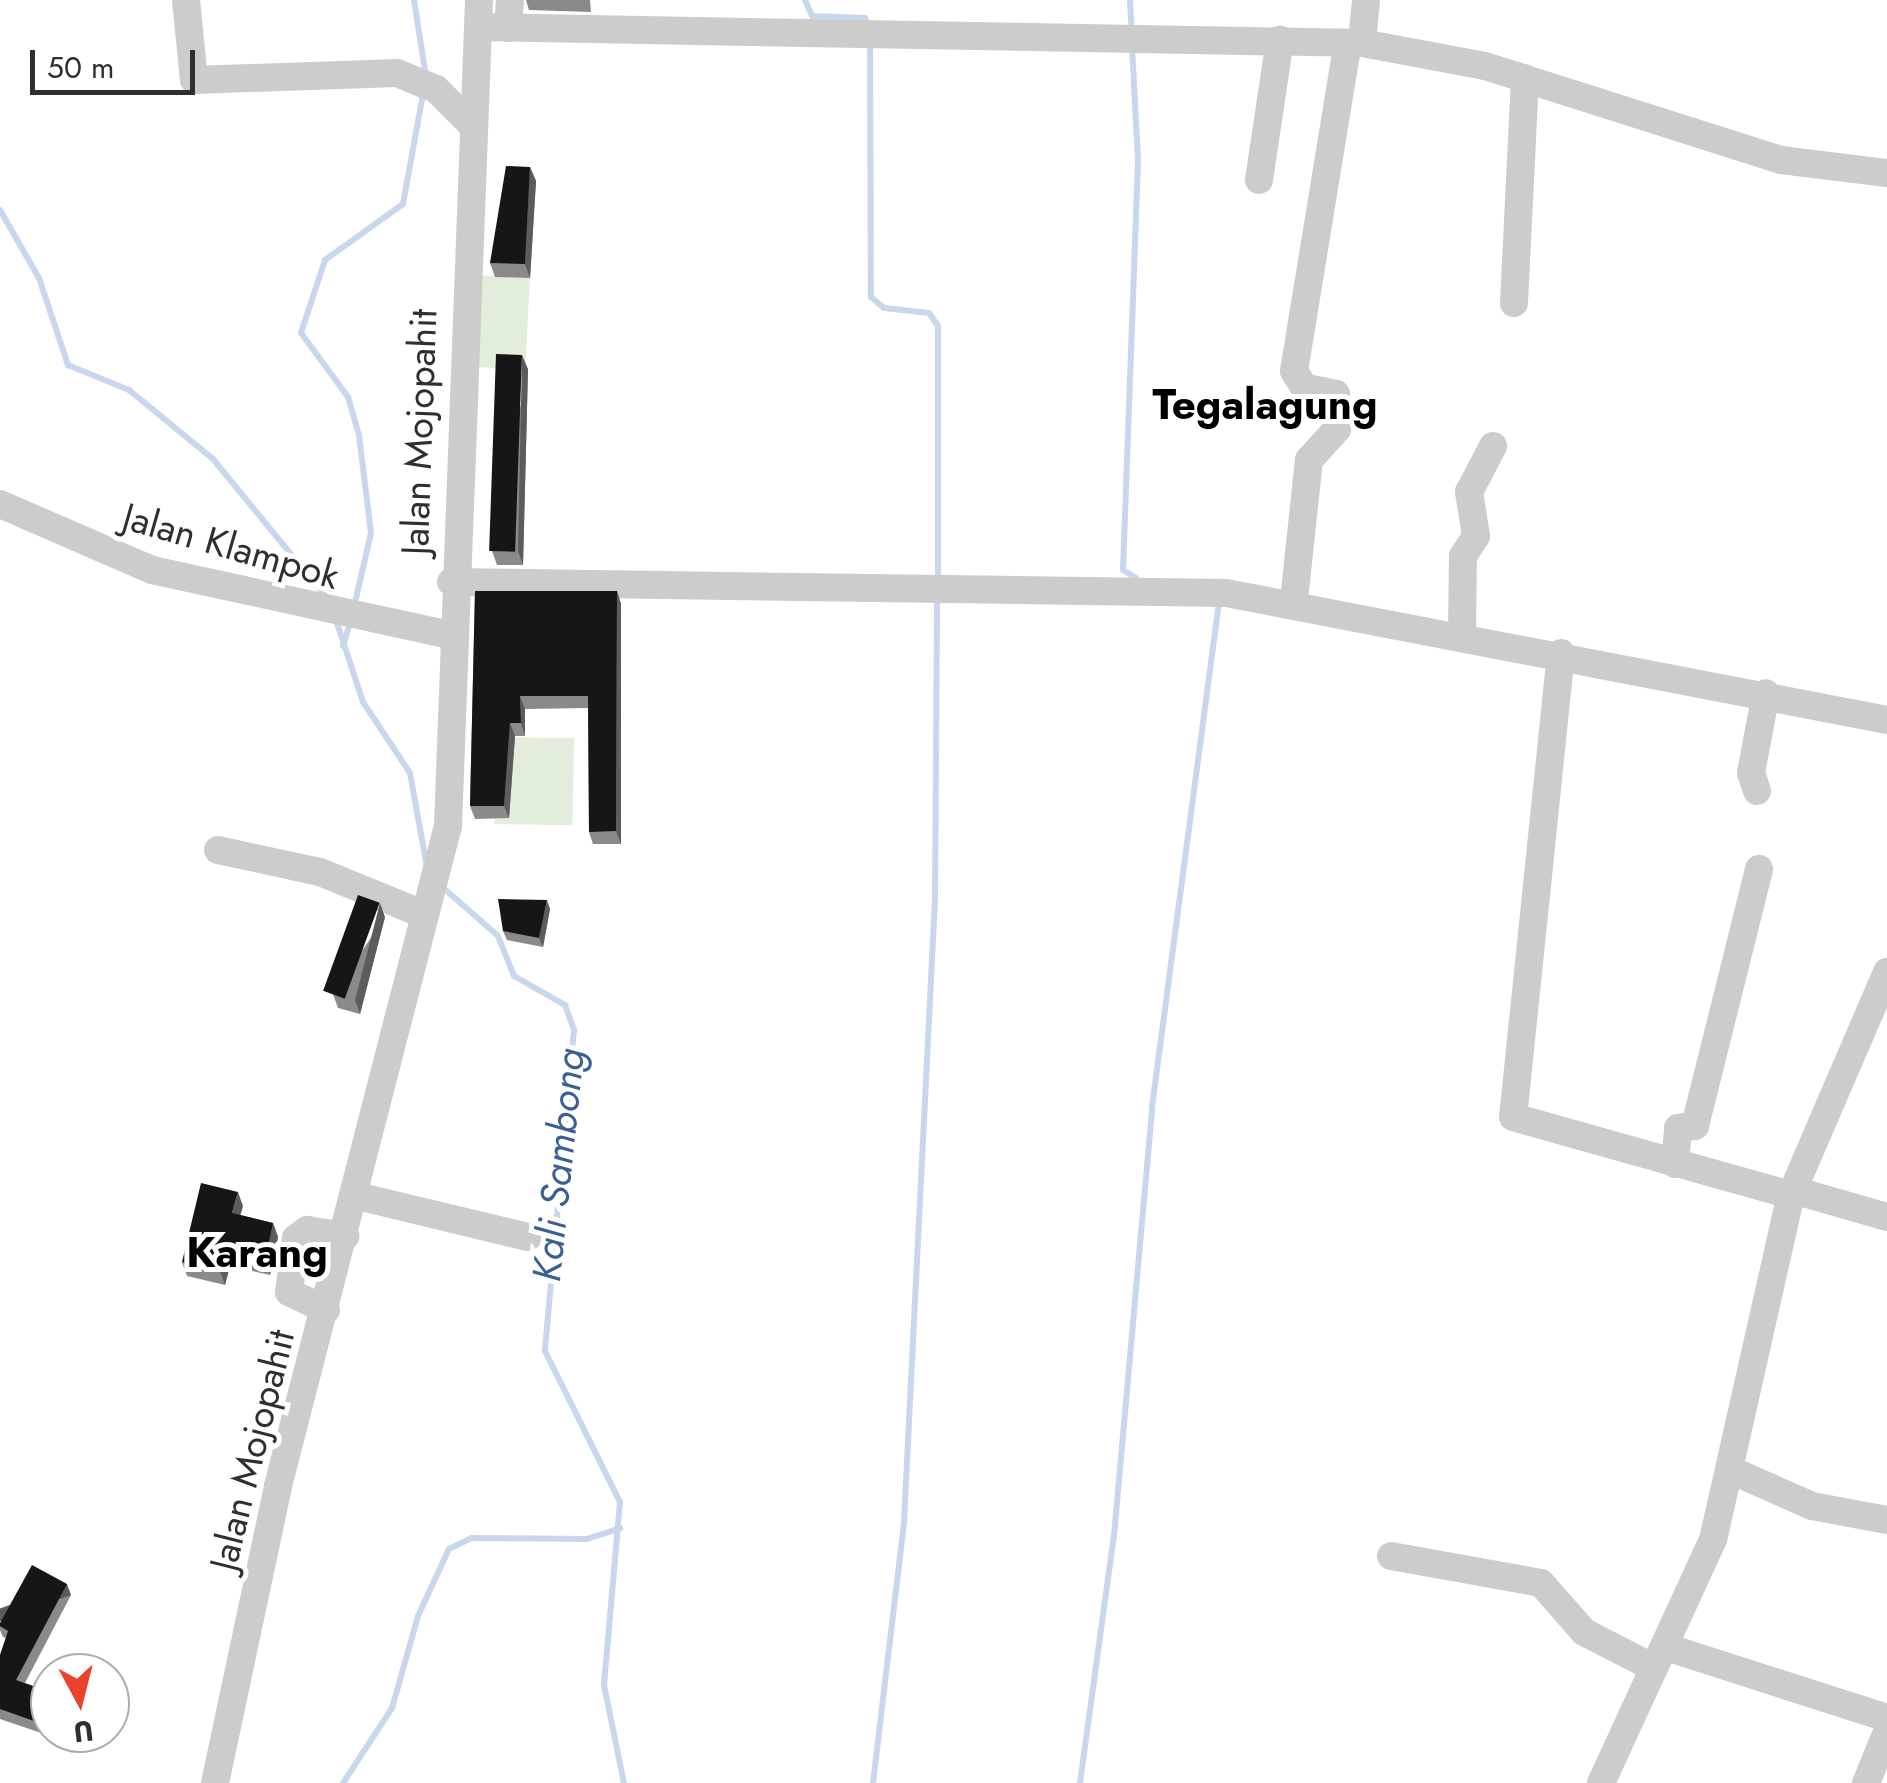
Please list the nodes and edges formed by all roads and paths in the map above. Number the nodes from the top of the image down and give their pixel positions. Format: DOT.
graph roads {
  1 [pos="186,0"];
  2 [pos="1366,0"];
  3 [pos="479,14"];
  4 [pos="509,14"];
  5 [pos="1280,40"];
  6 [pos="1355,43"];
  7 [pos="1525,78"];
  8 [pos="472,126"];
  9 [pos="1887,174"];
  10 [pos="1260,180"];
  11 [pos="1514,303"];
  12 [pos="1493,446"];
  13 [pos="0,504"];
  14 [pos="451,582"];
  15 [pos="1294,600"];
  16 [pos="1462,634"];
  17 [pos="450,635"];
  18 [pos="1561,654"];
  19 [pos="1766,693"];
  20 [pos="1887,720"];
  21 [pos="1757,791"];
  22 [pos="218,850"];
  23 [pos="1759,869"];
  24 [pos="425,909"];
  25 [pos="1887,972"];
  26 [pos="1674,1164"];
  27 [pos="1792,1193"];
  28 [pos="357,1196"];
  29 [pos="1887,1217"];
  30 [pos="346,1236"];
  31 [pos="528,1237"];
  32 [pos="326,1310"];
  33 [pos="1733,1471"];
  34 [pos="1887,1520"];
  35 [pos="1390,1556"];
  36 [pos="1662,1658"];
  37 [pos="1887,1718"];
  38 [pos="1887,1732"];
  39 [pos="215,1783"];
  40 [pos="1602,1783"];
  41 [pos="1866,1783"];
  1 -- 8 [label="street"];
  2 -- 6 [label="street"];
  3 -- 4 [label="street"];
  3 -- 8 [label="street, Jalan Mojopahit"];
  4 -- 5 [label="street"];
  5 -- 6 [label="street"];
  5 -- 10 [label="street"];
  6 -- 7 [label="street"];
  6 -- 15 [label="street"];
  7 -- 9 [label="street"];
  7 -- 11 [label="street"];
  8 -- 14 [label="street, Jalan Mojopahit"];
  12 -- 16 [label="street"];
  13 -- 17 [label="street, Jalan Klampok"];
  14 -- 15 [label="street"];
  14 -- 17 [label="street, Jalan Mojopahit"];
  15 -- 16 [label="street"];
  16 -- 18 [label="street"];
  17 -- 24 [label="street, Jalan Mojopahit"];
  18 -- 19 [label="street"];
  18 -- 26 [label="street"];
  19 -- 20 [label="street"];
  19 -- 21 [label="street"];
  22 -- 24 [label="street"];
  23 -- 26 [label="street"];
  24 -- 28 [label="street, Jalan Mojopahit"];
  25 -- 27 [label="street"];
  26 -- 27 [label="street"];
  27 -- 29 [label="street"];
  27 -- 33 [label="street"];
  28 -- 30 [label="street, Jalan Mojopahit"];
  28 -- 31 [label="street"];
  30 -- 32 [label="street, Jalan Mojopahit"];
  30 -- 32 [label="street"];
  32 -- 39 [label="street, Jalan Mojopahit"];
  33 -- 34 [label="street"];
  33 -- 36 [label="street"];
  35 -- 36 [label="street"];
  36 -- 37 [label="street"];
  36 -- 40 [label="street"];
  38 -- 41 [label="street"];
}
